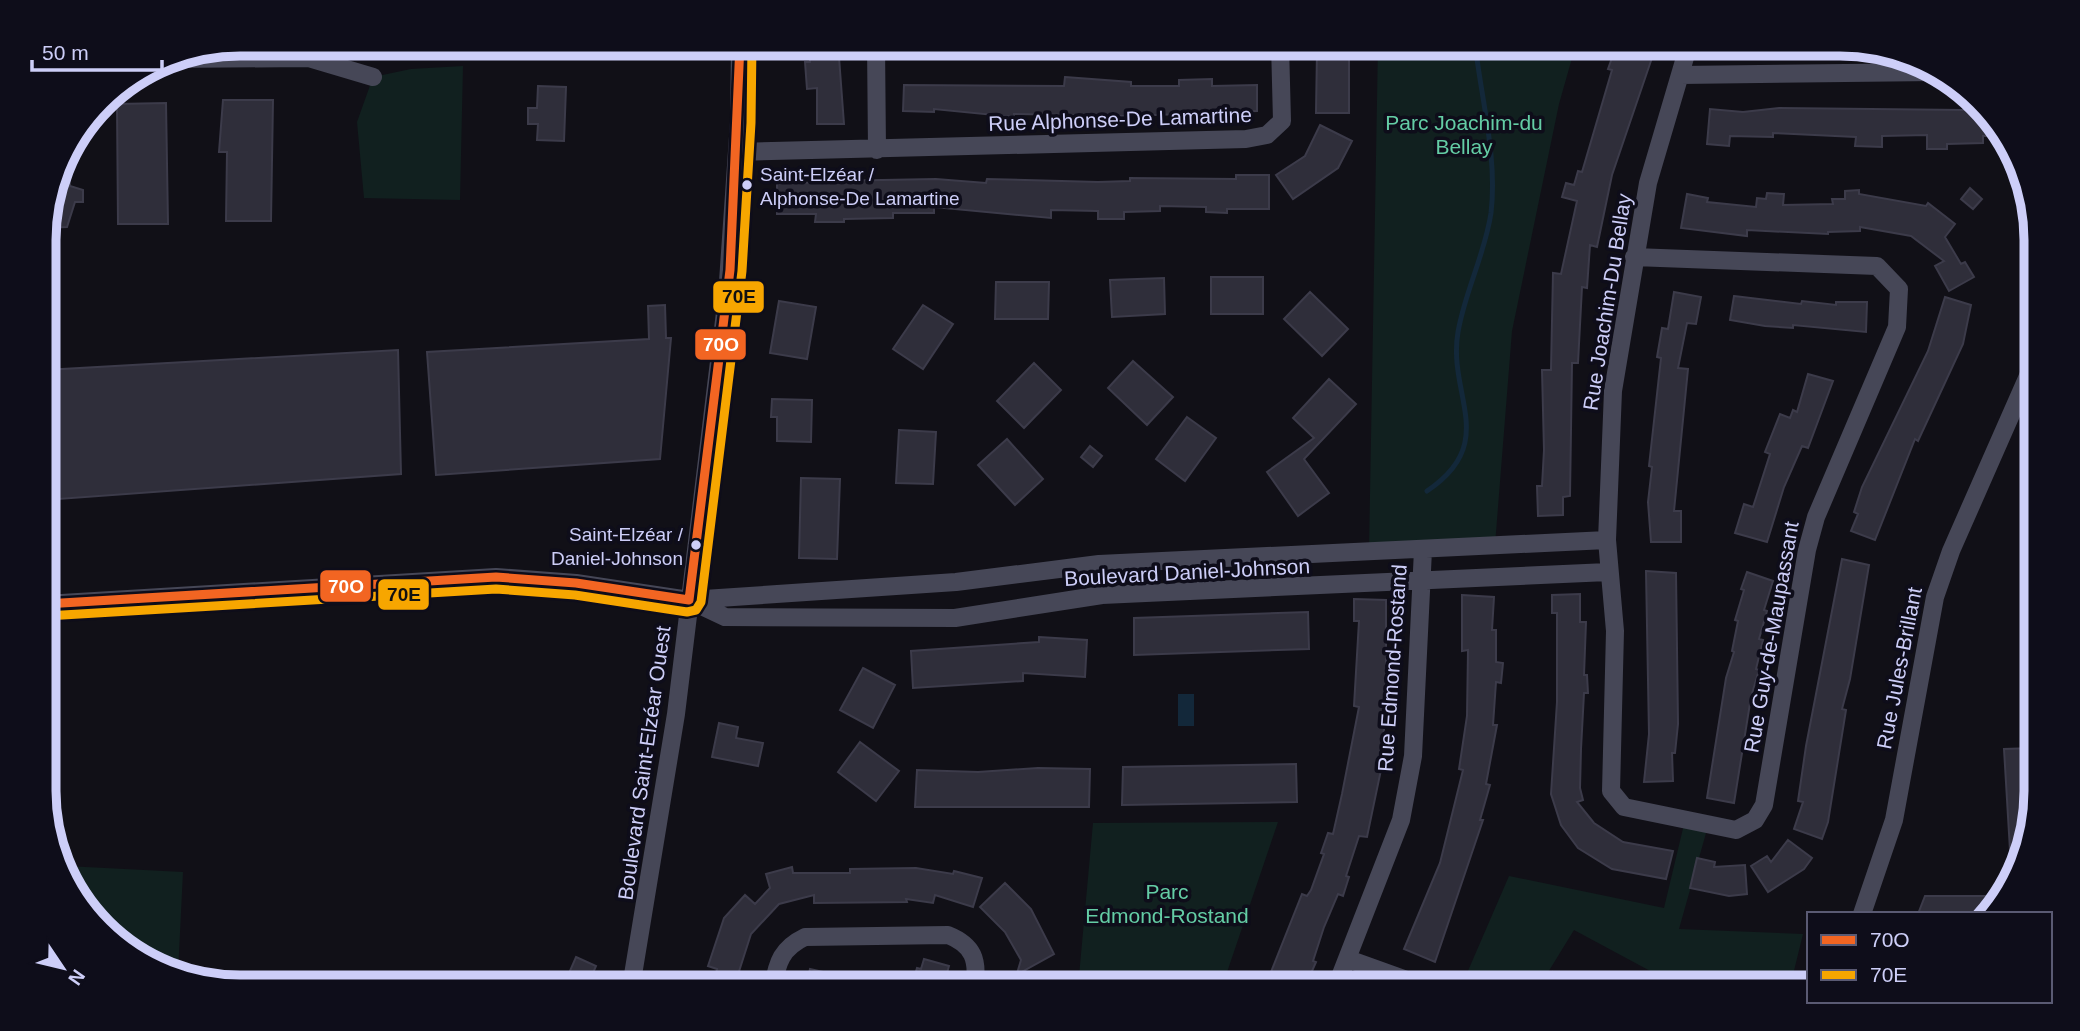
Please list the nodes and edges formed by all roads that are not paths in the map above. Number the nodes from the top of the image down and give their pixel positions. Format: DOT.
graph roads {
  1 [pos="740,56"];
  2 [pos="876,56"];
  3 [pos="1280,56"];
  4 [pos="1686,56"];
  5 [pos="212,59"];
  6 [pos="1914,72"];
  7 [pos="1680,75"];
  8 [pos="373,77"];
  9 [pos="877,150"];
  10 [pos="737,152"];
  11 [pos="1634,257"];
  12 [pos="2024,385"];
  13 [pos="1607,540"];
  14 [pos="1423,550"];
  15 [pos="1608,572"];
  16 [pos="1422,582"];
  17 [pos="689,600"];
  18 [pos="56,603"];
  19 [pos="1863,912"];
  20 [pos="1348,959"];
  21 [pos="633,975"];
  22 [pos="775,975"];
  23 [pos="976,975"];
  24 [pos="1341,975"];
  25 [pos="1393,975"];
  1 -- 10 [label="street, Boulevard Saint-Elzéar Ouest"];
  2 -- 9 [label="street"];
  3 -- 9 [label="street, Rue Alphonse-De Lamartine"];
  4 -- 7 [label="street, Rue Joachim-Du Bellay"];
  5 -- 8 [label="street"];
  6 -- 7 [label="street"];
  7 -- 11 [label="street, Rue Joachim-Du Bellay"];
  9 -- 10 [label="street, Rue Alphonse-De Lamartine"];
  10 -- 17 [label="street, Boulevard Saint-Elzéar Ouest"];
  11 -- 13 [label="street, Rue Joachim-Du Bellay"];
  11 -- 15 [label="street, Rue Guy-de-Maupassant"];
  12 -- 19 [label="street, Rue Jules-Brillant"];
  13 -- 14 [label="street, Boulevard Daniel-Johnson"];
  13 -- 15 [label="street, Rue Joachim-Du Bellay"];
  14 -- 16 [label="street, Rue Edmond-Rostand"];
  14 -- 17 [label="street, Boulevard Daniel-Johnson"];
  15 -- 16 [label="street, Boulevard Daniel-Johnson"];
  16 -- 17 [label="street, Boulevard Daniel-Johnson"];
  16 -- 20 [label="street, Rue Edmond-Rostand"];
  17 -- 18 [label="street, Boulevard Daniel-Johnson"];
  17 -- 21 [label="street, Boulevard Saint-Elzéar Ouest"];
  20 -- 24 [label="street, Rue Edmond-Rostand"];
  20 -- 25 [label="street"];
  22 -- 23 [label="street"];
}
